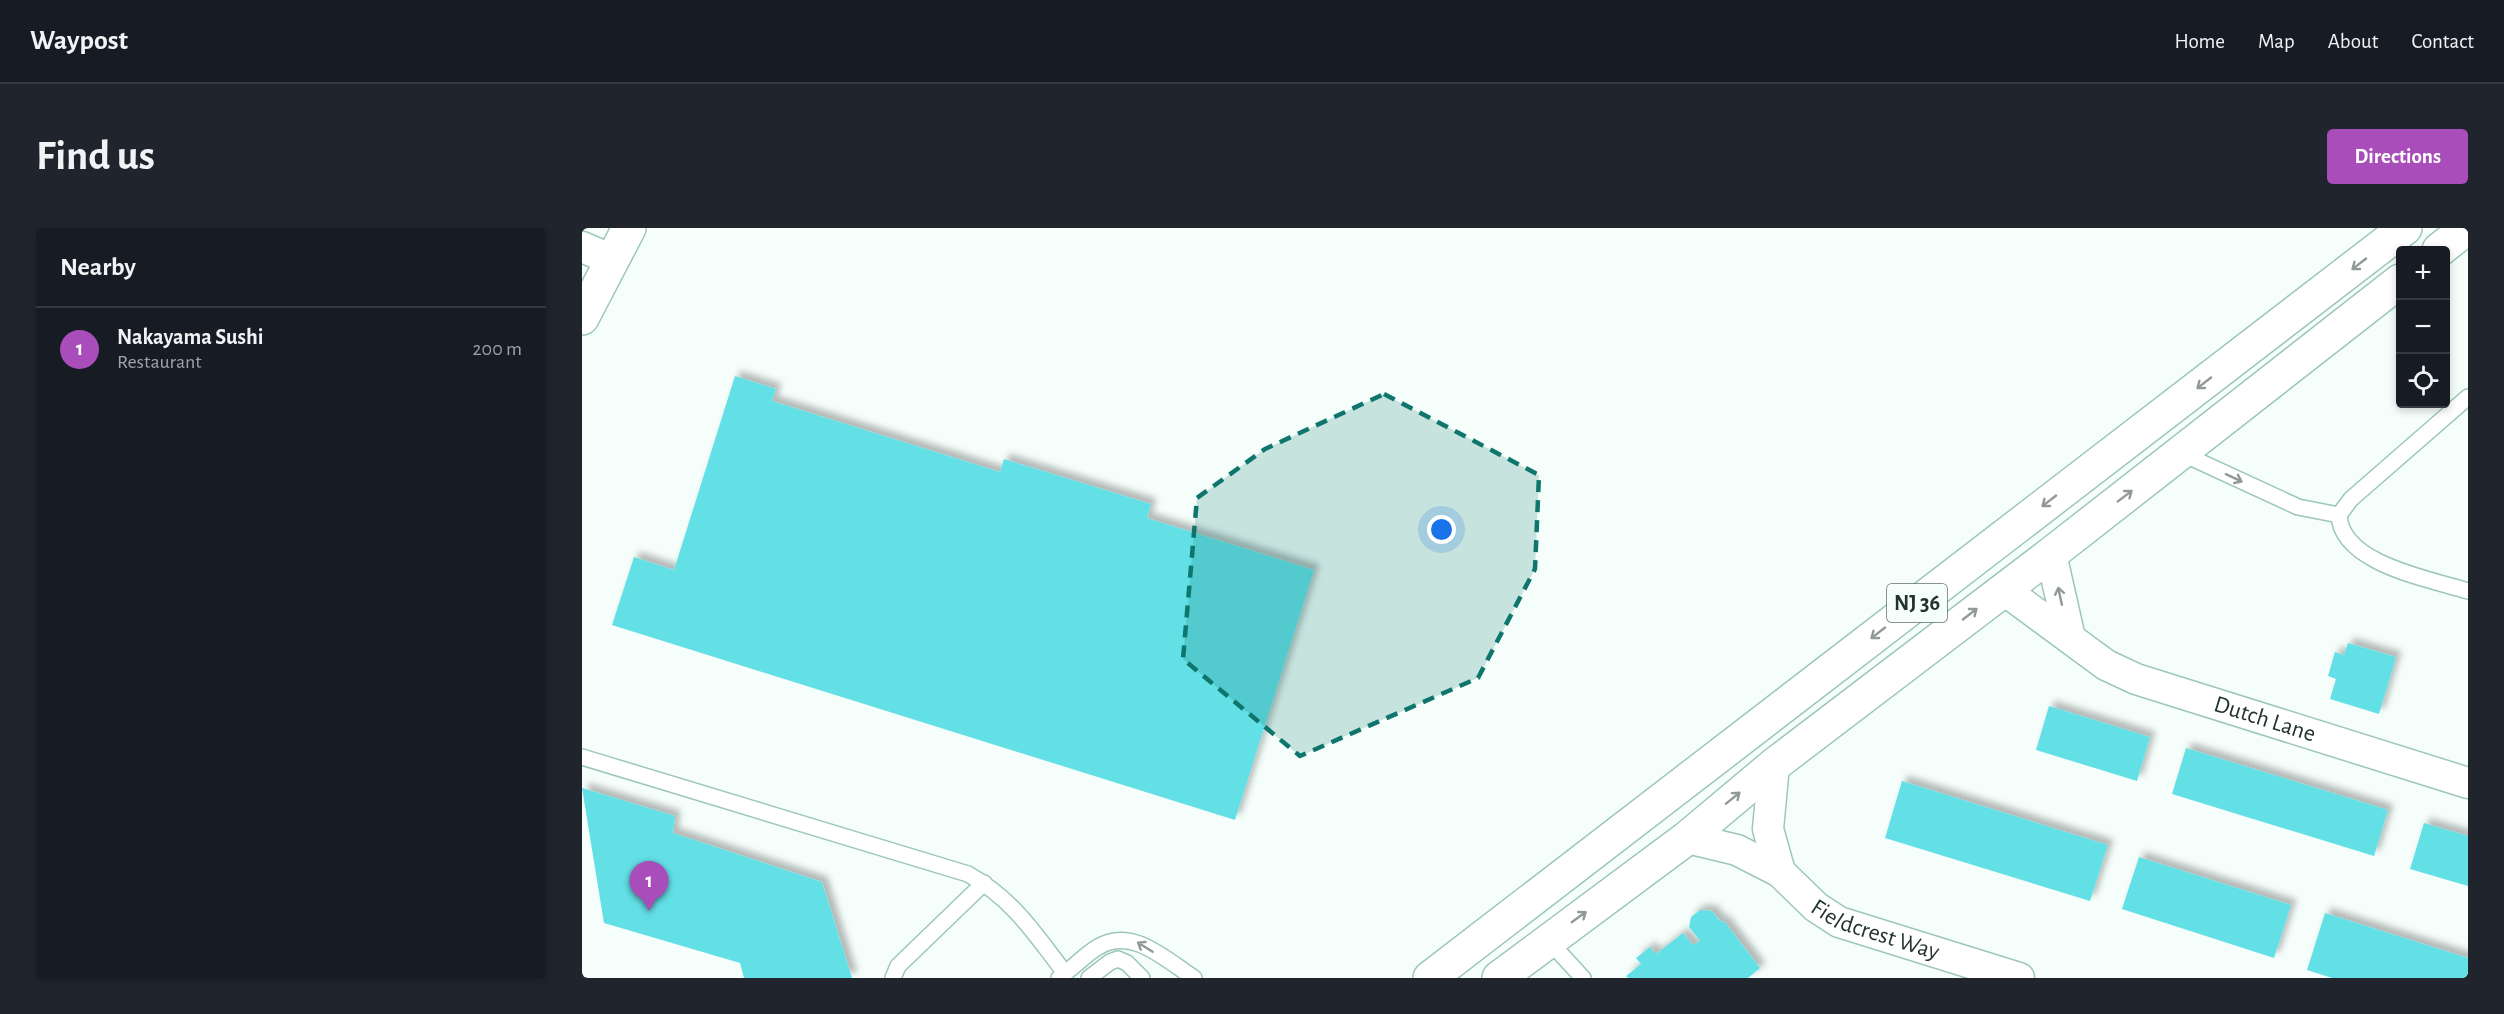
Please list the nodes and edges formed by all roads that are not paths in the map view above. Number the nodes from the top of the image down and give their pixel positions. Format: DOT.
graph roads {
  1 [pos="629,228"];
  2 [pos="2405,228"];
  3 [pos="2467,228"];
  4 [pos="2444,246"];
  5 [pos="582,247"];
  6 [pos="612,260"];
  7 [pos="2396,284"];
  8 [pos="582,318"];
  9 [pos="2468,397"];
  10 [pos="2181,453"];
  11 [pos="2339,515"];
  12 [pos="2051,554"];
  13 [pos="2003,589"];
  14 [pos="2468,591"];
  15 [pos="2070,638"];
  16 [pos="582,757"];
  17 [pos="1774,765"];
  18 [pos="2468,783"];
  19 [pos="1687,838"];
  20 [pos="1780,872"];
  21 [pos="984,883"];
  22 [pos="1548,940"];
  23 [pos="1062,976"];
  24 [pos="892,978"];
  25 [pos="1089,978"];
  26 [pos="1142,978"];
  27 [pos="1194,978"];
  28 [pos="1430,978"];
  29 [pos="1499,978"];
  30 [pos="1583,978"];
  31 [pos="2019,978"];
  1 -- 6 [label="main road"];
  2 -- 28 [label="main road, NJ 36, one-way"];
  3 -- 4 [label="main road"];
  5 -- 6 [label="street"];
  6 -- 8 [label="main road"];
  7 -- 10 [label="main road, NJ 36"];
  9 -- 11 [label="lane"];
  10 -- 11 [label="lane, one-way"];
  12 -- 10 [label="main road, NJ 36, one-way"];
  11 -- 14 [label="lane"];
  12 -- 13 [label="main road, NJ 36"];
  15 -- 12 [label="street, one-way"];
  13 -- 15 [label="street, Dutch Lane"];
  17 -- 13 [label="main road, NJ 36, one-way"];
  15 -- 18 [label="street, Dutch Lane"];
  16 -- 21 [label="lane"];
  19 -- 17 [label="main road, NJ 36, one-way"];
  17 -- 20 [label="street, Fieldcrest Way"];
  19 -- 20 [label="street, Fieldcrest Way"];
  22 -- 19 [label="main road, NJ 36, one-way"];
  20 -- 31 [label="street, Fieldcrest Way"];
  21 -- 23 [label="lane"];
  21 -- 24 [label="lane"];
  22 -- 29 [label="main road, NJ 36"];
  22 -- 30 [label="lane"];
  27 -- 23 [label="lane, one-way"];
  25 -- 26 [label="lane"];
}
